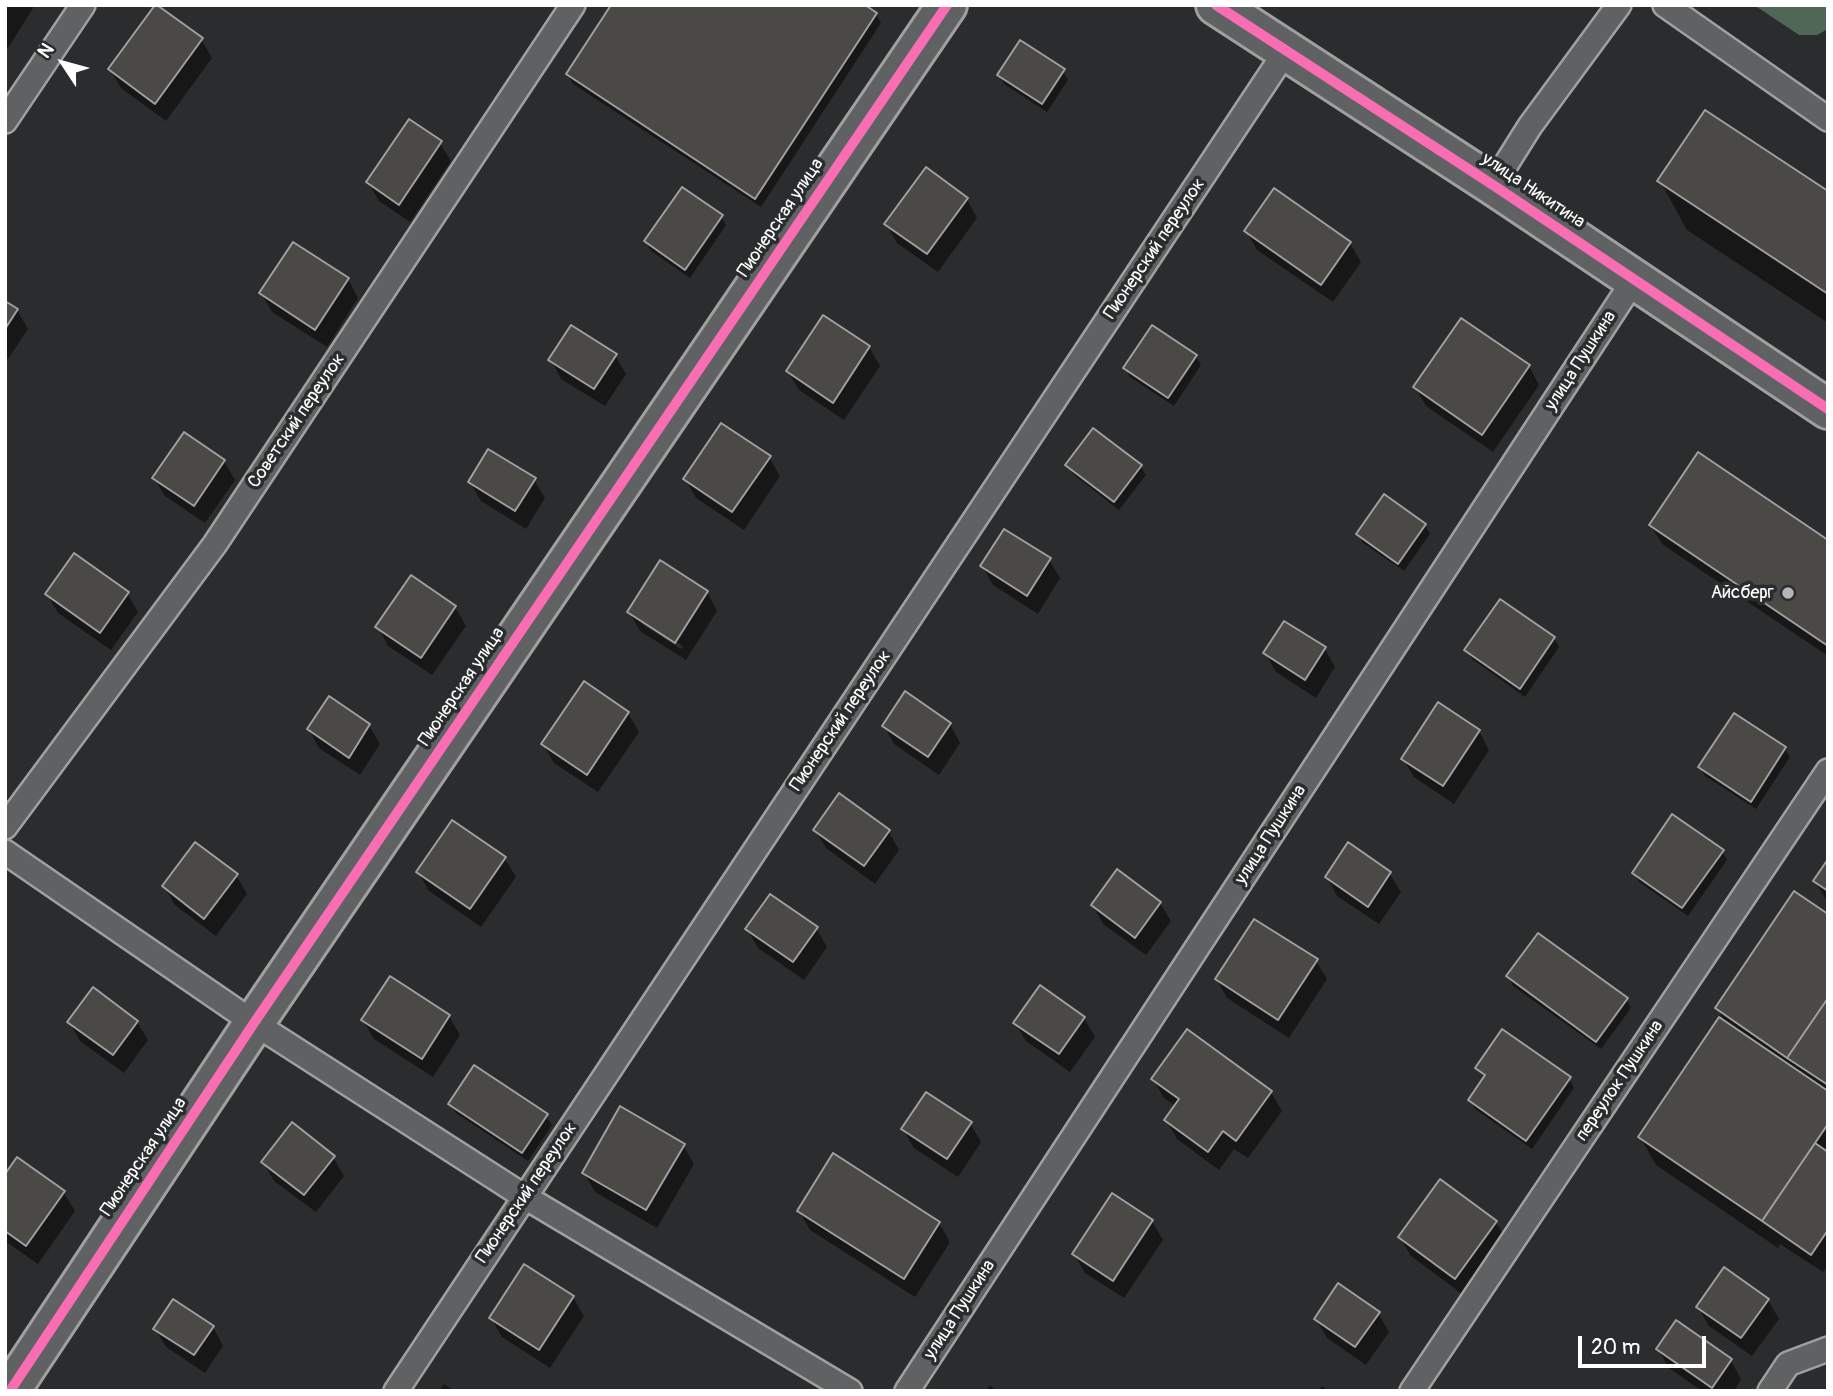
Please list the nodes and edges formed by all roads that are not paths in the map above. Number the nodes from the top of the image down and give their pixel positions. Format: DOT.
graph roads {
  1 [pos="83,5"];
  2 [pos="573,5"];
  3 [pos="947,5"];
  4 [pos="1216,5"];
  5 [pos="1619,5"];
  6 [pos="1665,5"];
  7 [pos="1286,51"];
  8 [pos="1828,119"];
  9 [pos="5,121"];
  10 [pos="1493,185"];
  11 [pos="1634,280"];
  12 [pos="1828,409"];
  13 [pos="1828,771"];
  14 [pos="5,827"];
  15 [pos="5,852"];
  16 [pos="254,1023"];
  17 [pos="525,1197"];
  18 [pos="1828,1349"];
  19 [pos="10,1391"];
  20 [pos="396,1391"];
  21 [pos="850,1391"];
  22 [pos="907,1391"];
  23 [pos="1412,1391"];
  24 [pos="1770,1391"];
  1 -- 9 [label="lane"];
  2 -- 14 [label="lane, Советский переулок"];
  3 -- 16 [label="street, Пионерская улица"];
  4 -- 7 [label="street, улица Никитина"];
  5 -- 10 [label="lane"];
  6 -- 8 [label="lane"];
  7 -- 10 [label="street, улица Никитина"];
  7 -- 17 [label="lane, Пионерский переулок"];
  10 -- 11 [label="street, улица Никитина"];
  11 -- 12 [label="street, улица Никитина"];
  11 -- 22 [label="lane, улица Пушкина"];
  13 -- 23 [label="lane, переулок Пушкина"];
  15 -- 16 [label="lane"];
  16 -- 17 [label="lane"];
  16 -- 19 [label="street, Пионерская улица"];
  17 -- 20 [label="lane, Пионерский переулок"];
  17 -- 21 [label="lane"];
  18 -- 24 [label="lane"];
}
